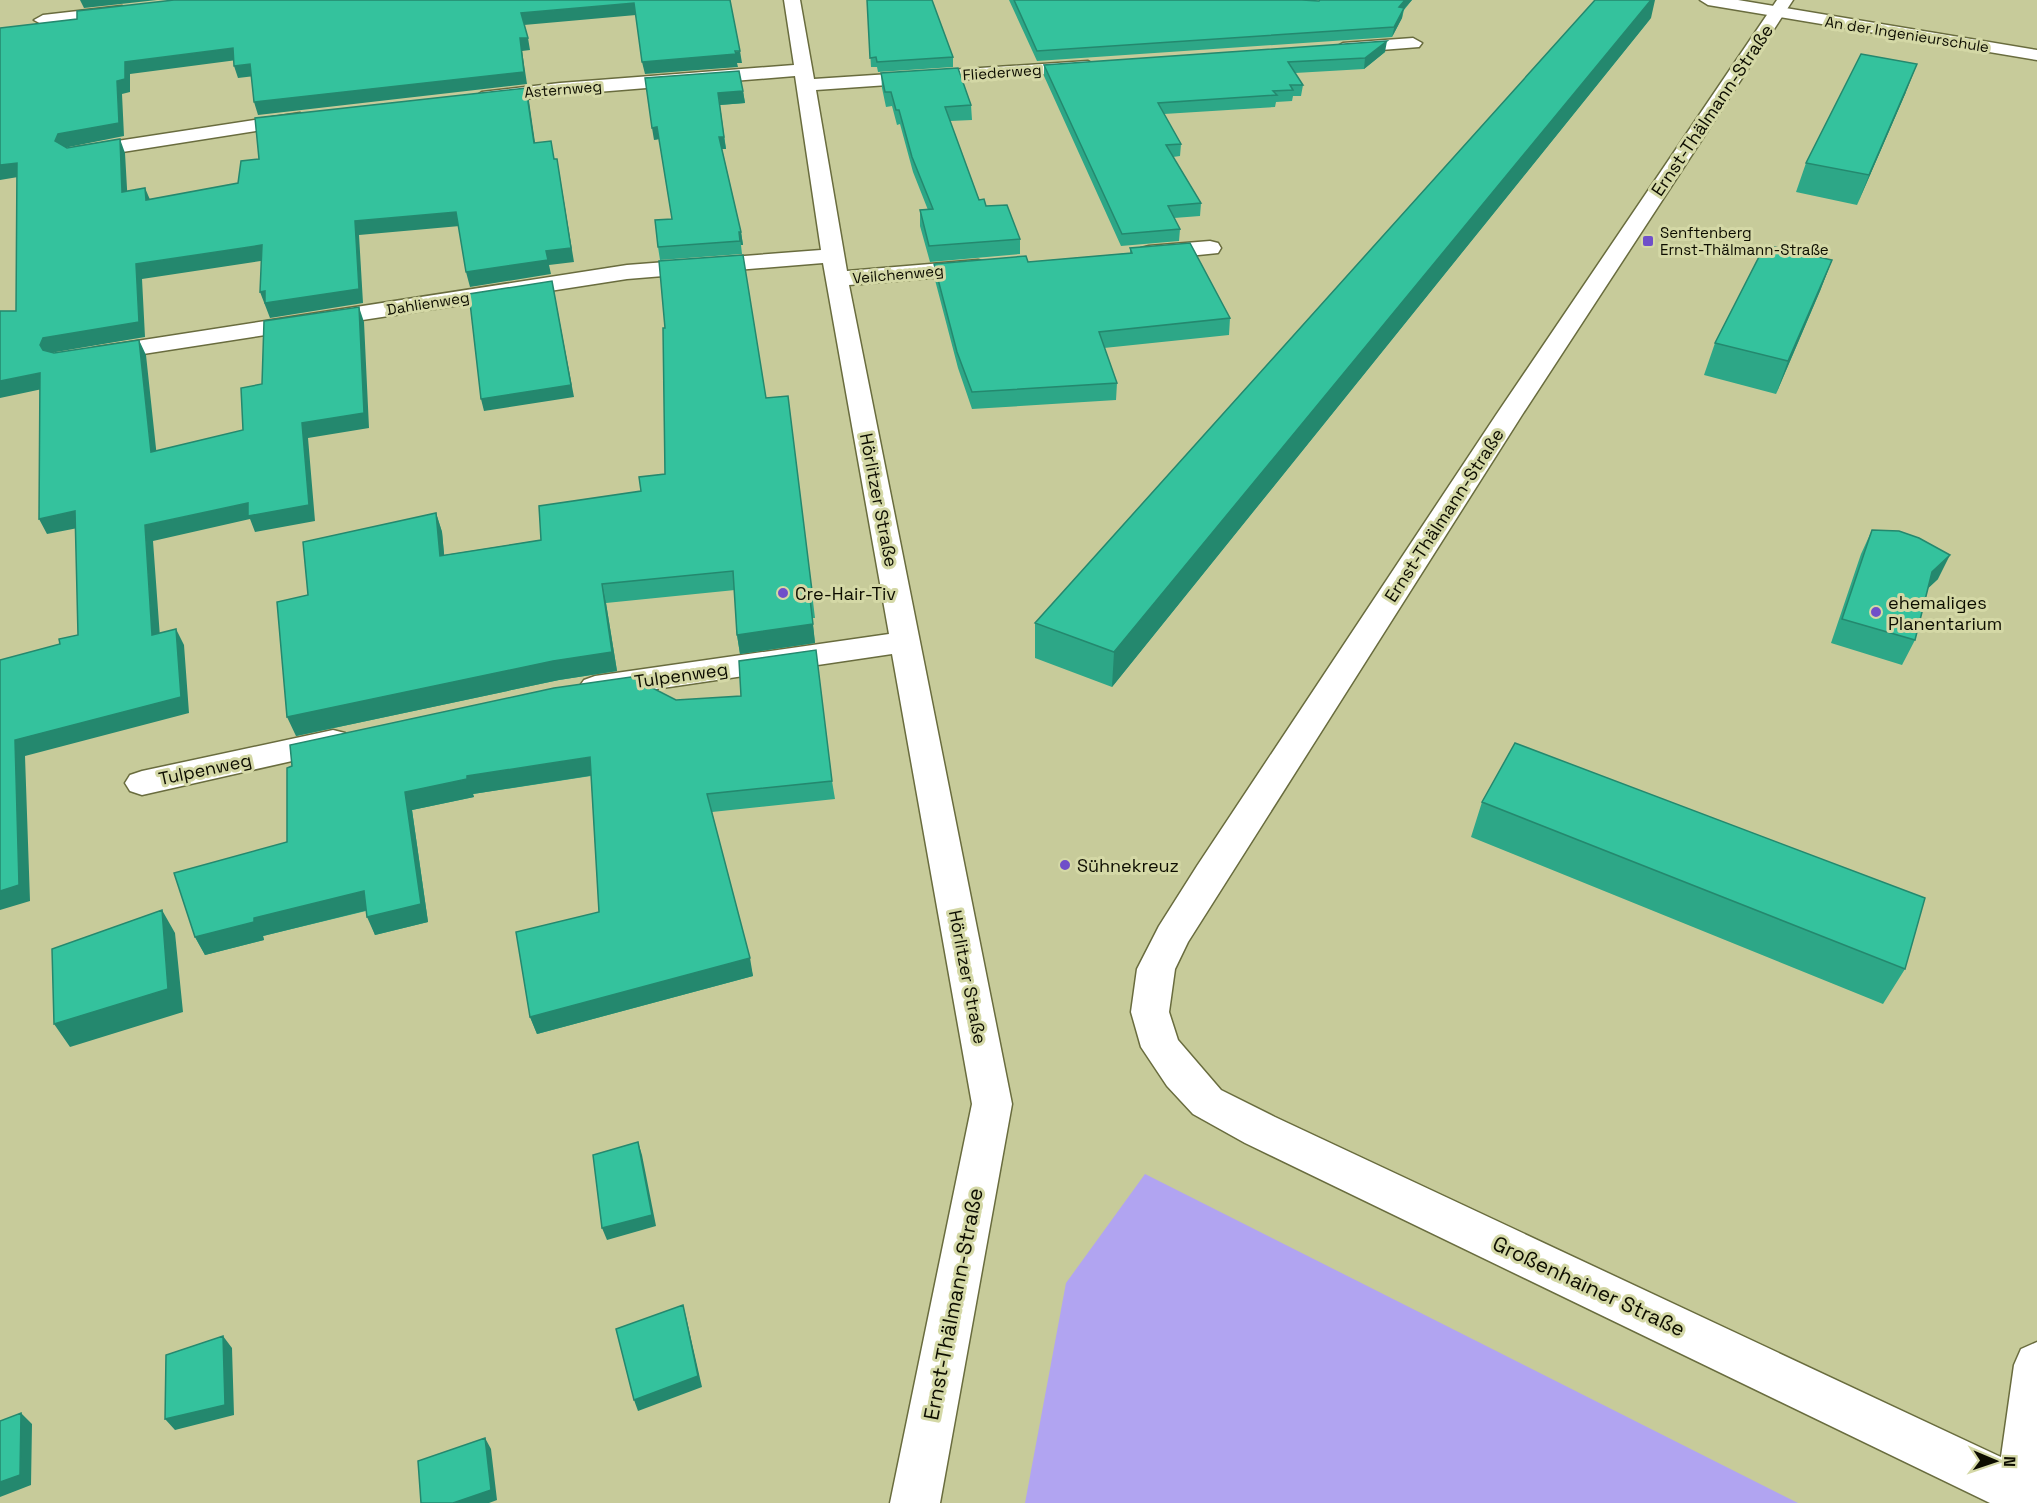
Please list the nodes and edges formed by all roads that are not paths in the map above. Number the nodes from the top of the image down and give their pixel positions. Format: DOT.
graph roads {
  1 [pos="792,0"];
  2 [pos="1708,0"];
  3 [pos="1781,6"];
  4 [pos="138,9"];
  5 [pos="43,20"];
  6 [pos="1413,43"];
  7 [pos="1330,49"];
  8 [pos="2037,55"];
  9 [pos="1103,65"];
  10 [pos="805,77"];
  11 [pos="467,99"];
  12 [pos="316,117"];
  13 [pos="74,153"];
  14 [pos="1210,248"];
  15 [pos="1128,255"];
  16 [pos="1000,266"];
  17 [pos="835,267"];
  18 [pos="73,357"];
  19 [pos="905,642"];
  20 [pos="571,691"];
  21 [pos="362,735"];
  22 [pos="142,783"];
  23 [pos="1161,1047"];
  24 [pos="992,1104"];
  25 [pos="2037,1365"];
  26 [pos="2029,1496"];
  27 [pos="915,1503"];
  1 -- 10 [label="street, Hörlitzer Straße"];
  2 -- 3 [label="street, An der Ingenieurschule"];
  3 -- 8 [label="street, An der Ingenieurschule"];
  3 -- 23 [label="street, Ernst-Thälmann-Straße"];
  4 -- 5 [label="street"];
  6 -- 7 [label="street"];
  9 -- 10 [label="street, Fliederweg"];
  10 -- 11 [label="street, Asternweg"];
  10 -- 17 [label="street, Hörlitzer Straße"];
  12 -- 13 [label="street"];
  14 -- 15 [label="street"];
  16 -- 17 [label="street, Veilchenweg"];
  17 -- 18 [label="street, Dahlienweg"];
  17 -- 19 [label="street, Hörlitzer Straße"];
  19 -- 20 [label="street, Tulpenweg"];
  19 -- 24 [label="street, Hörlitzer Straße"];
  21 -- 22 [label="street, Tulpenweg"];
  23 -- 26 [label="street, Großenhainer Straße"];
  24 -- 27 [label="street, Ernst-Thälmann-Straße"];
  25 -- 26 [label="street"];
}
